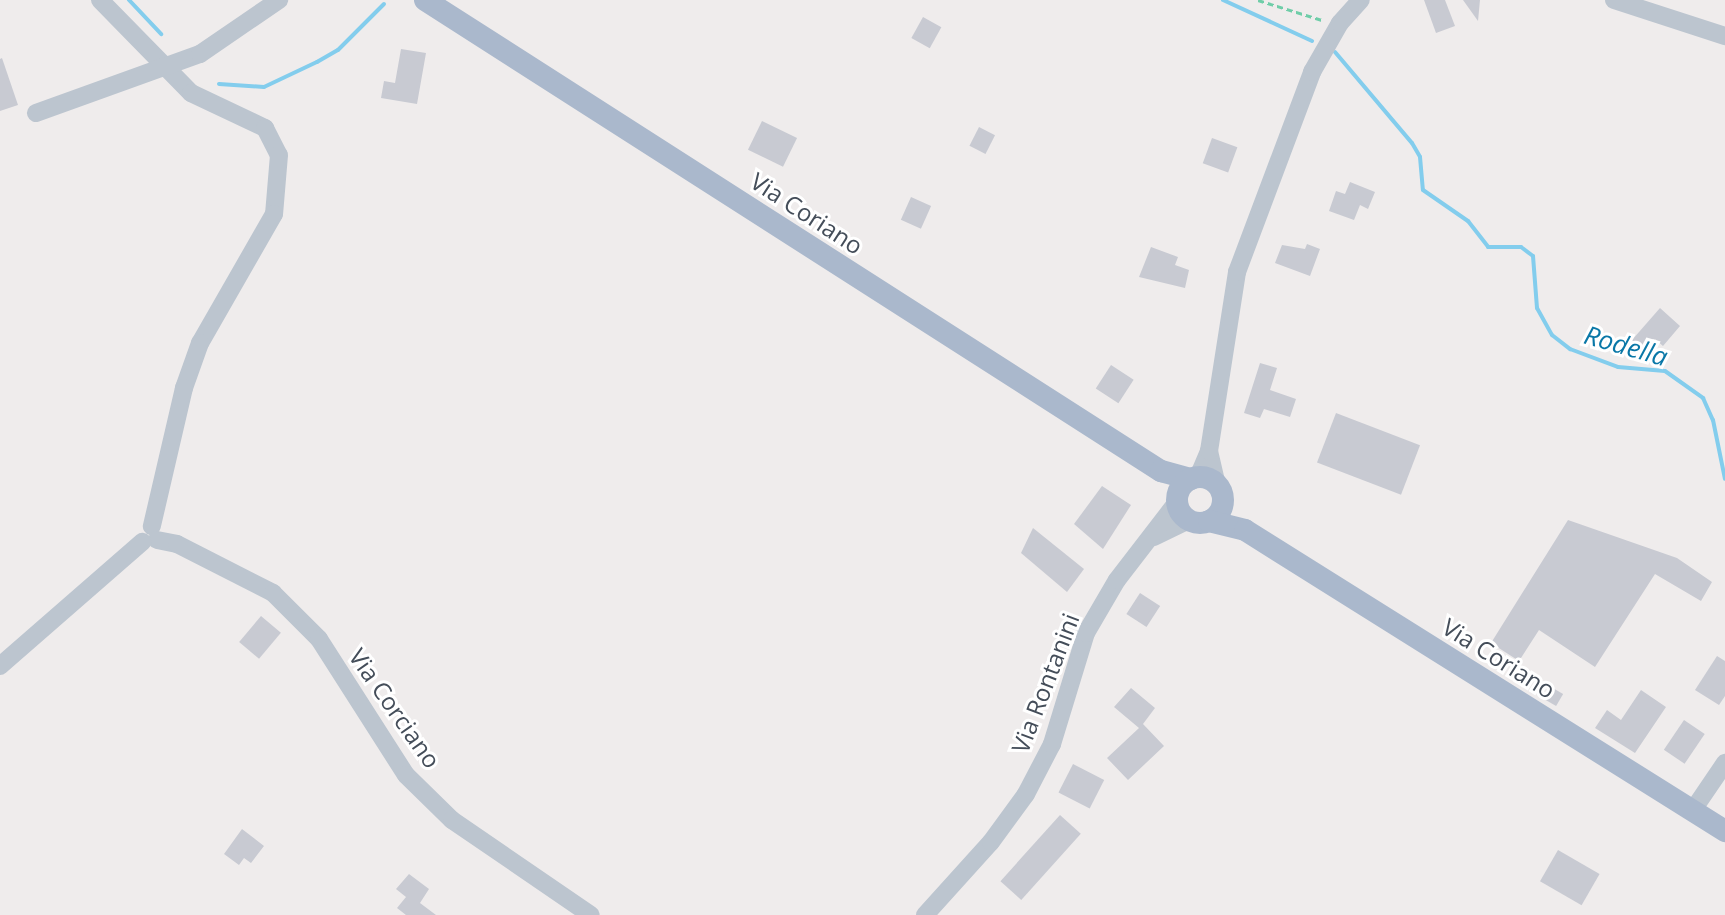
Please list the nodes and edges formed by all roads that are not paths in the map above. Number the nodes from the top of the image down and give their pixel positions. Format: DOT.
graph roads {
  1 [pos="100,0"];
  2 [pos="279,0"];
  3 [pos="425,0"];
  4 [pos="1361,0"];
  5 [pos="1614,0"];
  6 [pos="1725,36"];
  7 [pos="166,69"];
  8 [pos="36,113"];
  9 [pos="1198,497"];
  10 [pos="150,536"];
  11 [pos="0,666"];
  12 [pos="1725,763"];
  13 [pos="1693,810"];
  14 [pos="1725,831"];
  15 [pos="591,915"];
  16 [pos="925,915"];
  1 -- 7 [label="street"];
  2 -- 7 [label="street"];
  3 -- 9 [label="main road, Via Coriano"];
  4 -- 9 [label="street, Via Rontanini"];
  5 -- 6 [label="street"];
  7 -- 8 [label="street"];
  7 -- 10 [label="street"];
  9 -- 13 [label="main road, Via Coriano"];
  9 -- 16 [label="street, Via Rontanini"];
  10 -- 11 [label="street"];
  10 -- 15 [label="street, Via Corciano"];
  12 -- 13 [label="street"];
  13 -- 14 [label="main road, Via Coriano"];
}
